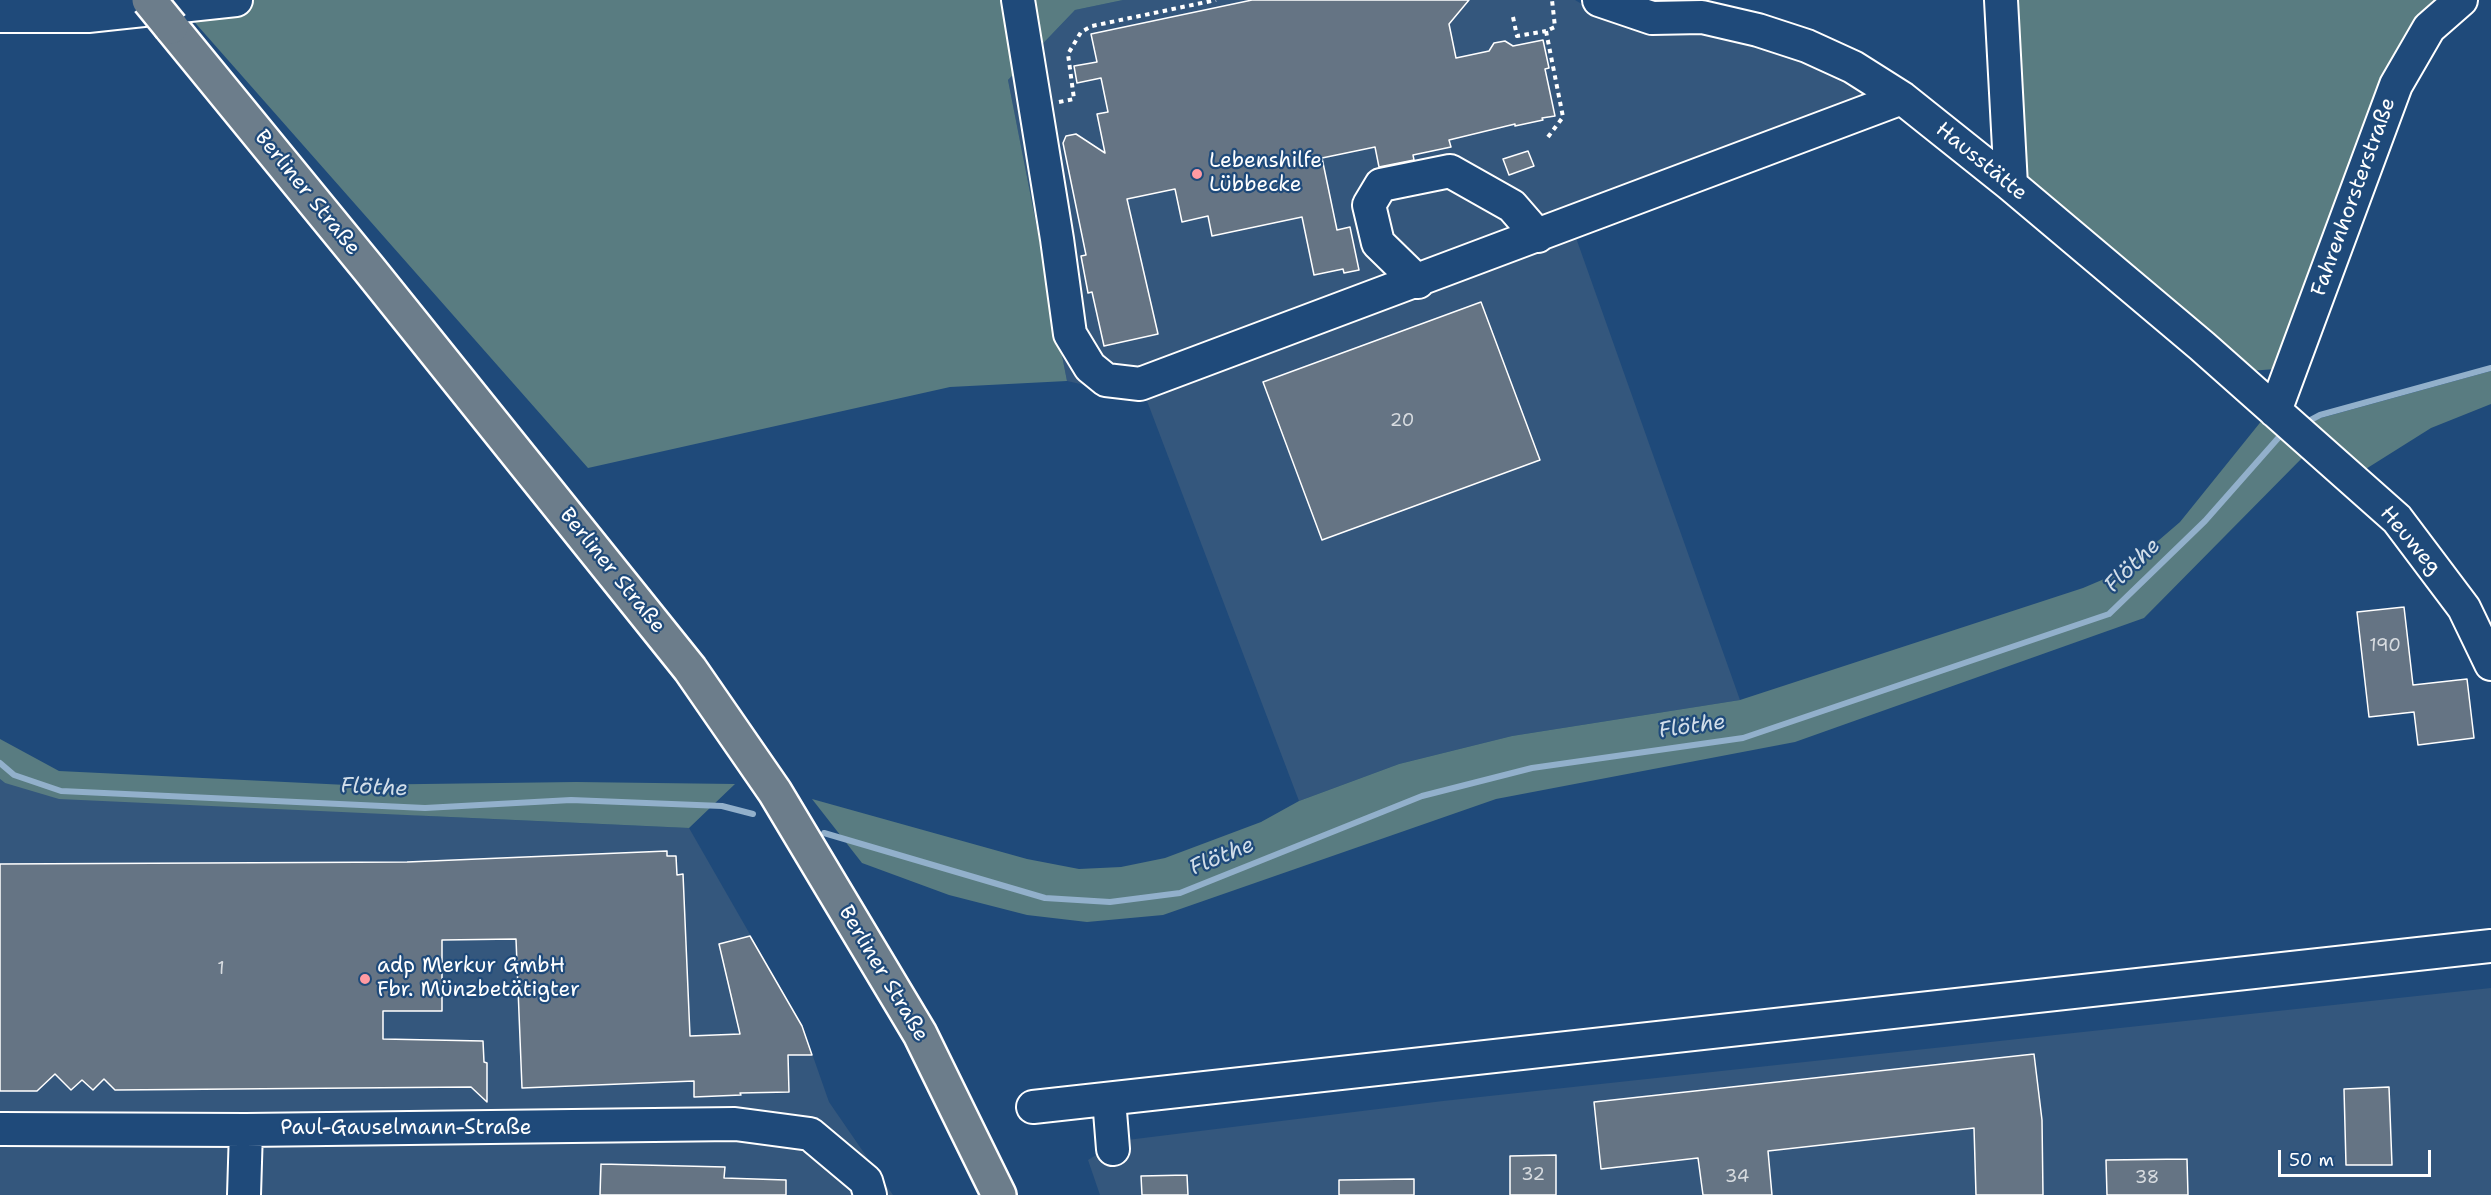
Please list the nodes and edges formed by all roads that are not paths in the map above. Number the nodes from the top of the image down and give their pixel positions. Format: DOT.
graph roads {
  1 [pos="149,0"];
  2 [pos="236,0"];
  3 [pos="1018,0"];
  4 [pos="1599,0"];
  5 [pos="2001,0"];
  6 [pos="2461,0"];
  7 [pos="0,16"];
  8 [pos="1902,98"];
  9 [pos="2011,185"];
  10 [pos="1538,236"];
  11 [pos="1418,282"];
  12 [pos="2275,411"];
  13 [pos="2305,437"];
  14 [pos="2491,664"];
  15 [pos="2491,946"];
  16 [pos="1109,1099"];
  17 [pos="1033,1107"];
  18 [pos="0,1129"];
  19 [pos="246,1130"];
  20 [pos="1113,1149"];
  21 [pos="244,1195"];
  22 [pos="870,1195"];
  23 [pos="999,1195"];
  1 -- 23 [label="main road, Berliner Straße, bridge"];
  2 -- 7 [label="street"];
  3 -- 11 [label="street"];
  4 -- 8 [label="street, Hausstätte"];
  5 -- 9 [label="street"];
  6 -- 12 [label="street, Fahrenhorsterstraße"];
  8 -- 9 [label="street, Hausstätte"];
  8 -- 10 [label="street"];
  9 -- 12 [label="street, Hausstätte"];
  10 -- 11 [label="street"];
  10 -- 11 [label="street"];
  12 -- 13 [label="street, Hausstätte"];
  13 -- 14 [label="street, Heuweg"];
  15 -- 16 [label="street"];
  16 -- 17 [label="street"];
  16 -- 20 [label="street"];
  18 -- 19 [label="street, Paul-Gauselmann-Straße"];
  19 -- 21 [label="street"];
  19 -- 22 [label="street, Paul-Gauselmann-Straße"];
}
